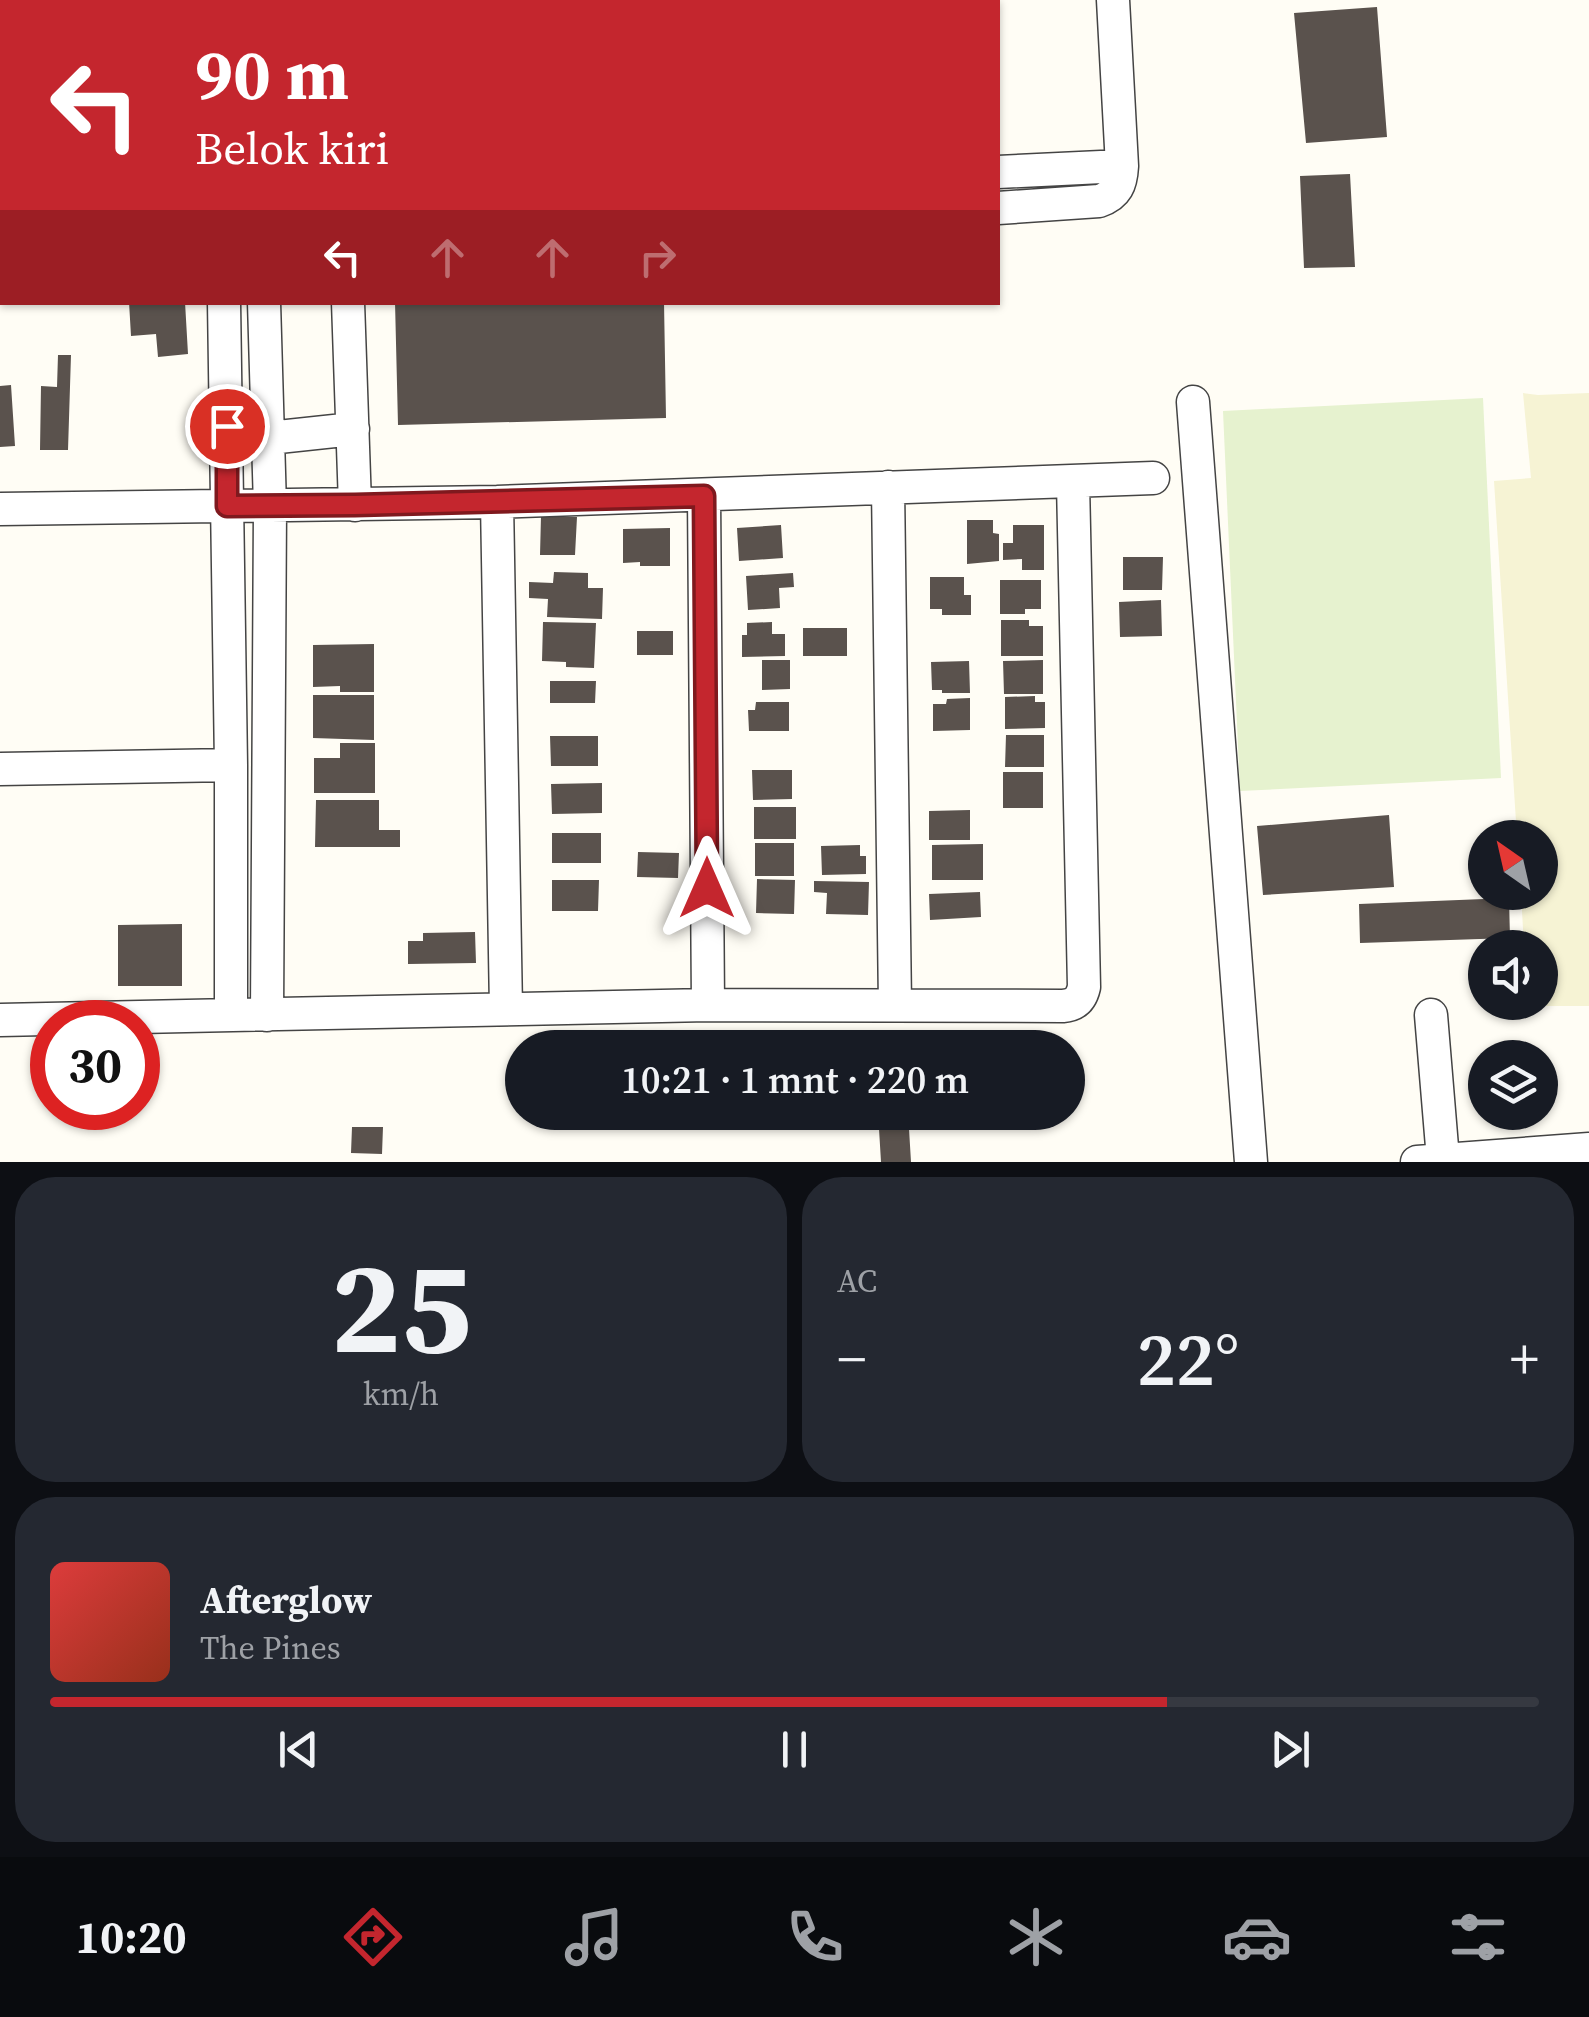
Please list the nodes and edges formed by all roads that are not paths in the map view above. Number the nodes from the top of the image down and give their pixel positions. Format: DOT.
graph roads {
  1 [pos="1113,0"];
  2 [pos="1122,166"];
  3 [pos="1000,172"];
  4 [pos="1000,208"];
  5 [pos="224,305"];
  6 [pos="264,305"];
  7 [pos="348,305"];
  8 [pos="265,345"];
  9 [pos="226,346"];
  10 [pos="1194,402"];
  11 [pos="353,429"];
  12 [pos="269,438"];
  13 [pos="1153,478"];
  14 [pos="1074,483"];
  15 [pos="888,487"];
  16 [pos="704,496"];
  17 [pos="498,502"];
  18 [pos="355,505"];
  19 [pos="227,506"];
  20 [pos="270,507"];
  21 [pos="0,509"];
  22 [pos="232,765"];
  23 [pos="0,769"];
  24 [pos="895,1005"];
  25 [pos="708,1006"];
  26 [pos="506,1009"];
  27 [pos="231,1014"];
  28 [pos="1431,1015"];
  29 [pos="268,1016"];
  30 [pos="0,1020"];
  31 [pos="1589,1149"];
  32 [pos="1430,1161"];
  33 [pos="1251,1162"];
  1 -- 2 [label="street"];
  2 -- 3 [label="street"];
  2 -- 4 [label="street"];
  5 -- 9 [label="street"];
  6 -- 8 [label="street"];
  7 -- 11 [label="street"];
  8 -- 9 [label="street"];
  8 -- 12 [label="street"];
  9 -- 19 [label="street"];
  10 -- 33 [label="street"];
  11 -- 12 [label="street"];
  11 -- 18 [label="street"];
  12 -- 20 [label="street"];
  13 -- 14 [label="street"];
  14 -- 15 [label="street"];
  14 -- 24 [label="street"];
  15 -- 16 [label="street"];
  15 -- 24 [label="street"];
  16 -- 17 [label="street"];
  16 -- 25 [label="street"];
  17 -- 18 [label="street"];
  17 -- 26 [label="street"];
  18 -- 20 [label="street"];
  19 -- 20 [label="street"];
  19 -- 21 [label="street"];
  19 -- 22 [label="street"];
  20 -- 29 [label="street"];
  22 -- 23 [label="street"];
  22 -- 27 [label="street"];
  24 -- 25 [label="street"];
  25 -- 26 [label="street"];
  26 -- 29 [label="street"];
  27 -- 29 [label="street"];
  27 -- 30 [label="street"];
  28 -- 32 [label="street"];
  31 -- 32 [label="street"];
}
